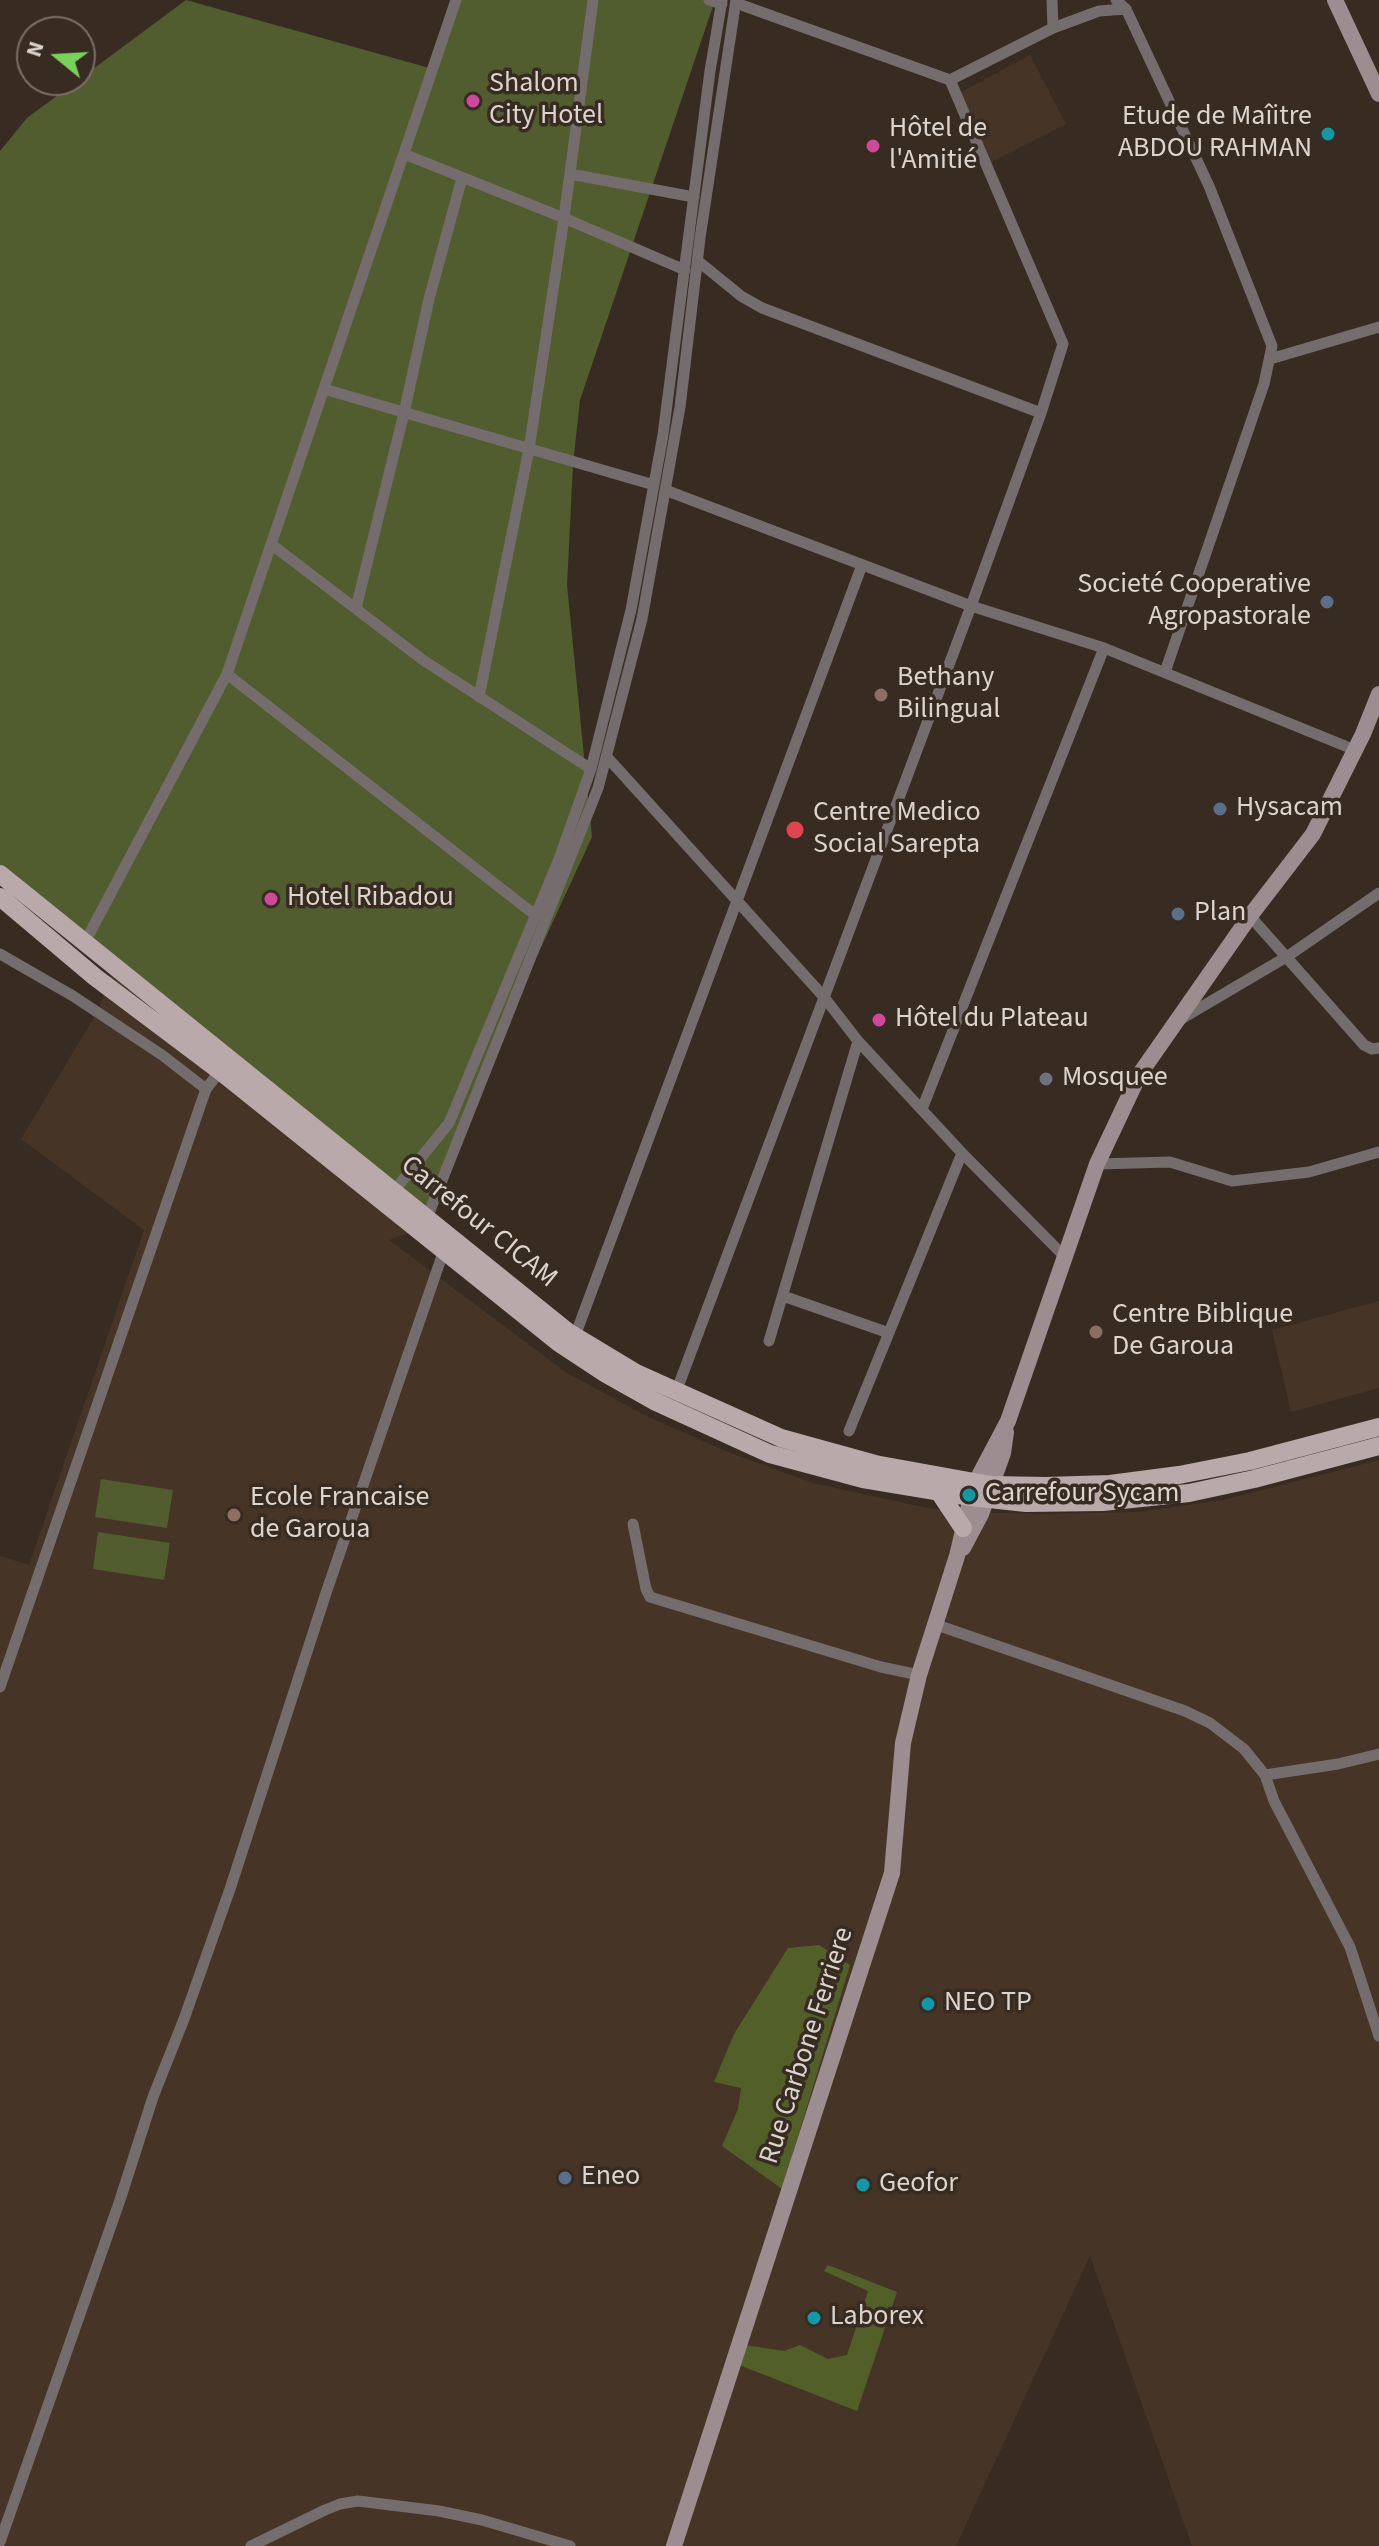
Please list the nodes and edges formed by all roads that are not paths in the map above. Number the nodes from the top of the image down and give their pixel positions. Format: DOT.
graph roads {
  1 [pos="456,0"];
  2 [pos="593,0"];
  3 [pos="709,0"];
  4 [pos="1052,0"];
  5 [pos="1116,0"];
  6 [pos="1335,0"];
  7 [pos="722,2"];
  8 [pos="736,2"];
  9 [pos="1126,9"];
  10 [pos="1053,28"];
  11 [pos="950,80"];
  12 [pos="1377,84"];
  13 [pos="404,154"];
  14 [pos="570,174"];
  15 [pos="462,178"];
  16 [pos="694,197"];
  17 [pos="564,218"];
  18 [pos="698,261"];
  19 [pos="685,270"];
  20 [pos="1379,327"];
  21 [pos="1270,359"];
  22 [pos="324,389"];
  23 [pos="404,413"];
  24 [pos="1041,413"];
  25 [pos="529,449"];
  26 [pos="660,487"];
  27 [pos="271,544"];
  28 [pos="862,565"];
  29 [pos="971,606"];
  30 [pos="356,608"];
  31 [pos="1104,648"];
  32 [pos="1165,672"];
  33 [pos="227,674"];
  34 [pos="1379,694"];
  35 [pos="479,697"];
  36 [pos="1371,734"];
  37 [pos="1355,750"];
  38 [pos="607,757"];
  39 [pos="591,769"];
  40 [pos="0,874"];
  41 [pos="1379,893"];
  42 [pos="0,897"];
  43 [pos="738,903"];
  44 [pos="535,915"];
  45 [pos="1250,916"];
  46 [pos="85,942"];
  47 [pos="0,954"];
  48 [pos="1288,956"];
  49 [pos="824,997"];
  50 [pos="1174,1023"];
  51 [pos="858,1041"];
  52 [pos="1379,1048"];
  53 [pos="220,1071"];
  54 [pos="206,1089"];
  55 [pos="922,1109"];
  56 [pos="1379,1152"];
  57 [pos="962,1153"];
  58 [pos="1097,1164"];
  59 [pos="394,1191"];
  60 [pos="427,1218"];
  61 [pos="444,1250"];
  62 [pos="1064,1256"];
  63 [pos="783,1296"];
  64 [pos="889,1333"];
  65 [pos="575,1336"];
  66 [pos="769,1341"];
  67 [pos="676,1392"];
  68 [pos="1379,1427"];
  69 [pos="849,1431"];
  70 [pos="1379,1446"];
  71 [pos="981,1491"];
  72 [pos="939,1492"];
  73 [pos="633,1524"];
  74 [pos="963,1528"];
  75 [pos="957,1556"];
  76 [pos="937,1625"];
  77 [pos="919,1675"];
  78 [pos="0,1687"];
  79 [pos="1379,1754"];
  80 [pos="1265,1775"];
  81 [pos="1379,2036"];
  82 [pos="0,2542"];
  83 [pos="251,2546"];
  84 [pos="570,2546"];
  85 [pos="674,2546"];
  1 -- 13 [label="street"];
  2 -- 14 [label="street"];
  3 -- 7 [label="street"];
  4 -- 10 [label="street"];
  5 -- 9 [label="street"];
  6 -- 12 [label="street"];
  7 -- 16 [label="street"];
  8 -- 11 [label="street"];
  8 -- 18 [label="street"];
  9 -- 10 [label="street"];
  9 -- 21 [label="street"];
  10 -- 11 [label="street"];
  11 -- 24 [label="street"];
  13 -- 15 [label="street"];
  13 -- 22 [label="street"];
  14 -- 16 [label="street"];
  14 -- 17 [label="street"];
  15 -- 17 [label="street"];
  15 -- 23 [label="street"];
  16 -- 19 [label="street"];
  17 -- 19 [label="street"];
  17 -- 25 [label="street"];
  18 -- 24 [label="street"];
  18 -- 26 [label="street"];
  19 -- 26 [label="street"];
  20 -- 21 [label="street"];
  21 -- 32 [label="street"];
  22 -- 23 [label="street"];
  22 -- 27 [label="street"];
  23 -- 25 [label="street"];
  23 -- 30 [label="street"];
  24 -- 29 [label="street"];
  25 -- 26 [label="street"];
  25 -- 35 [label="street"];
  26 -- 28 [label="street"];
  26 -- 38 [label="street"];
  26 -- 39 [label="street"];
  27 -- 30 [label="street"];
  27 -- 33 [label="street"];
  28 -- 29 [label="street"];
  28 -- 43 [label="street"];
  29 -- 31 [label="street"];
  29 -- 49 [label="street"];
  30 -- 35 [label="street"];
  31 -- 32 [label="street"];
  31 -- 55 [label="street"];
  32 -- 37 [label="street"];
  33 -- 44 [label="street"];
  33 -- 46 [label="street"];
  34 -- 36 [label="street"];
  35 -- 39 [label="street"];
  36 -- 37 [label="street"];
  37 -- 45 [label="street"];
  38 -- 43 [label="street"];
  38 -- 60 [label="street"];
  39 -- 44 [label="street"];
  40 -- 46 [label="main road, Carrefour CICAM"];
  41 -- 48 [label="street"];
  42 -- 53 [label="main road"];
  43 -- 49 [label="street"];
  43 -- 65 [label="street"];
  44 -- 59 [label="street"];
  45 -- 48 [label="street"];
  45 -- 50 [label="street"];
  46 -- 59 [label="main road, Carrefour CICAM"];
  47 -- 54 [label="street"];
  48 -- 50 [label="street"];
  48 -- 52 [label="street"];
  49 -- 51 [label="street"];
  49 -- 67 [label="street"];
  50 -- 58 [label="street"];
  51 -- 55 [label="street"];
  51 -- 63 [label="street"];
  53 -- 54 [label="street"];
  53 -- 61 [label="main road"];
  54 -- 78 [label="street"];
  55 -- 57 [label="street"];
  56 -- 58 [label="street"];
  57 -- 62 [label="street"];
  57 -- 64 [label="street"];
  58 -- 62 [label="street"];
  59 -- 60 [label="main road, Carrefour CICAM"];
  60 -- 65 [label="main road, Carrefour CICAM"];
  61 -- 72 [label="main road"];
  61 -- 82 [label="street"];
  62 -- 71 [label="street"];
  63 -- 64 [label="street"];
  63 -- 66 [label="street"];
  64 -- 69 [label="street"];
  65 -- 67 [label="main road, Carrefour CICAM"];
  67 -- 71 [label="main road, Carrefour CICAM"];
  68 -- 71 [label="main road"];
  70 -- 71 [label="main road"];
  71 -- 72 [label="main road"];
  71 -- 74 [label="street, Rue Carbone Ferriere"];
  71 -- 75 [label="street, Rue Carbone Ferriere"];
  72 -- 74 [label="main road"];
  73 -- 77 [label="street"];
  74 -- 75 [label="street, Rue Carbone Ferriere"];
  75 -- 76 [label="street, Rue Carbone Ferriere"];
  76 -- 77 [label="street, Rue Carbone Ferriere"];
  76 -- 80 [label="street"];
  77 -- 85 [label="street, Rue Carbone Ferriere"];
  79 -- 80 [label="street"];
  80 -- 81 [label="street"];
  83 -- 84 [label="street"];
}
